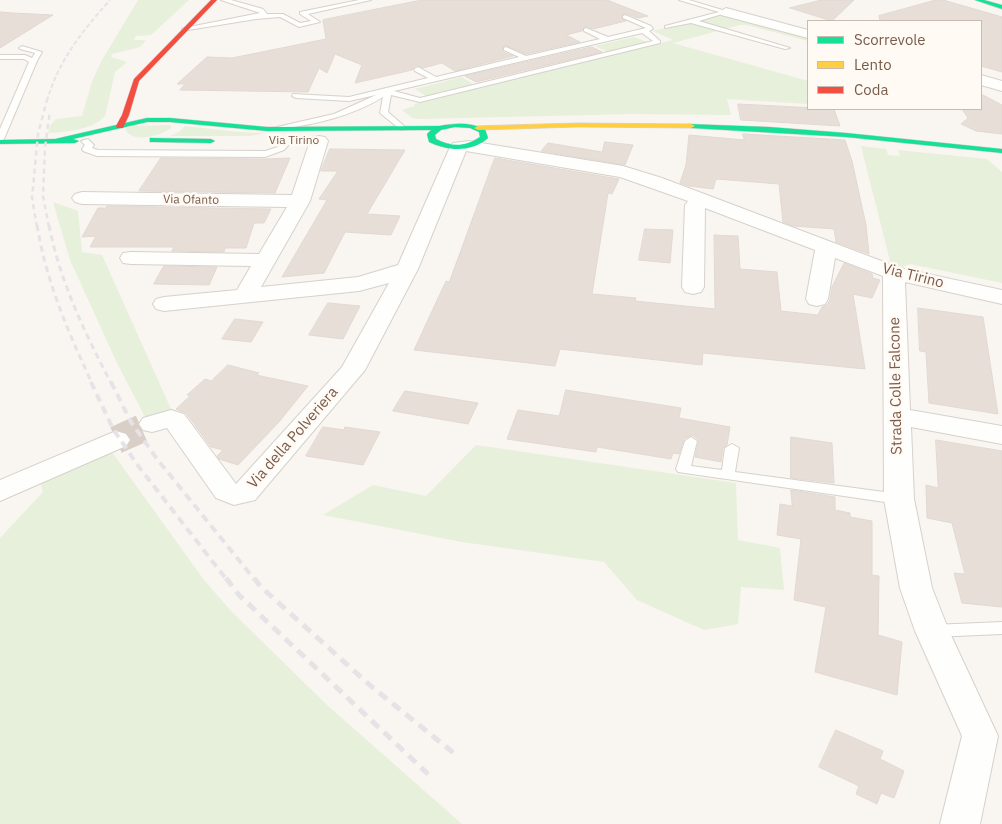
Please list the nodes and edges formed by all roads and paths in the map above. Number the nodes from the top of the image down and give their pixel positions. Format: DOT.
graph roads {
  1 [pos="214,0"];
  2 [pos="224,0"];
  3 [pos="368,0"];
  4 [pos="682,0"];
  5 [pos="978,0"];
  6 [pos="1002,7"];
  7 [pos="202,12"];
  8 [pos="726,12"];
  9 [pos="256,17"];
  10 [pos="625,17"];
  11 [pos="692,20"];
  12 [pos="230,22"];
  13 [pos="667,27"];
  14 [pos="184,30"];
  15 [pos="586,30"];
  16 [pos="643,30"];
  17 [pos="807,34"];
  18 [pos="607,39"];
  19 [pos="22,48"];
  20 [pos="787,48"];
  21 [pos="506,49"];
  22 [pos="0,57"];
  23 [pos="526,58"];
  24 [pos="33,61"];
  25 [pos="418,69"];
  26 [pos="436,80"];
  27 [pos="982,80"];
  28 [pos="1002,86"];
  29 [pos="388,91"];
  30 [pos="132,93"];
  31 [pos="296,96"];
  32 [pos="175,121"];
  33 [pos="268,128"];
  34 [pos="401,128"];
  35 [pos="440,128"];
  36 [pos="119,130"];
  37 [pos="58,140"];
  38 [pos="109,140"];
  39 [pos="139,140"];
  40 [pos="153,140"];
  41 [pos="0,141"];
  42 [pos="220,141"];
  43 [pos="267,141"];
  44 [pos="288,141"];
  45 [pos="323,141"];
  46 [pos="421,143"];
  47 [pos="467,144"];
  48 [pos="86,145"];
  49 [pos="1002,150"];
  50 [pos="82,198"];
  51 [pos="300,201"];
  52 [pos="702,201"];
  53 [pos="826,249"];
  54 [pos="131,258"];
  55 [pos="265,260"];
  56 [pos="407,269"];
  57 [pos="894,273"];
  58 [pos="693,287"];
  59 [pos="245,296"];
  60 [pos="1002,297"];
  61 [pos="817,299"];
  62 [pos="164,304"];
  63 [pos="897,406"];
  64 [pos="162,421"];
  65 [pos="1002,436"];
  66 [pos="116,440"];
  67 [pos="691,441"];
  68 [pos="732,448"];
  69 [pos="728,476"];
  70 [pos="0,491"];
  71 [pos="898,499"];
  72 [pos="1002,628"];
  73 [pos="932,631"];
  74 [pos="960,824"];
  1 -- 7 [label="street"];
  2 -- 9 [label="lane"];
  3 -- 9 [label="lane"];
  4 -- 8 [label="lane"];
  5 -- 6 [label="street"];
  7 -- 12 [label="lane"];
  7 -- 14 [label="street"];
  8 -- 11 [label="lane"];
  8 -- 17 [label="street"];
  9 -- 12 [label="lane"];
  10 -- 16 [label="lane"];
  11 -- 13 [label="lane"];
  11 -- 20 [label="lane"];
  12 -- 14 [label="lane"];
  14 -- 30 [label="street"];
  15 -- 18 [label="lane"];
  16 -- 18 [label="lane"];
  16 -- 29 [label="lane"];
  18 -- 23 [label="lane"];
  19 -- 24 [label="lane"];
  21 -- 23 [label="lane"];
  22 -- 24 [label="lane"];
  23 -- 26 [label="lane"];
  24 -- 41 [label="lane"];
  25 -- 26 [label="lane"];
  26 -- 29 [label="lane"];
  27 -- 28 [label="street"];
  29 -- 31 [label="lane"];
  29 -- 33 [label="lane"];
  29 -- 34 [label="lane"];
  30 -- 32 [label="street"];
  30 -- 36 [label="street"];
  32 -- 33 [label="street, Via Tirino"];
  32 -- 36 [label="street, Via Tirino"];
  32 -- 40 [label="street"];
  33 -- 34 [label="street, Via Tirino"];
  34 -- 35 [label="street, Via Tirino"];
  35 -- 47 [label="street, Via Tirino"];
  35 -- 47 [label="street"];
  36 -- 37 [label="street"];
  37 -- 41 [label="street"];
  37 -- 48 [label="street"];
  38 -- 48 [label="street"];
  39 -- 40 [label="street"];
  40 -- 42 [label="street"];
  43 -- 44 [label="street, Via Tirino"];
  44 -- 45 [label="street, Via Tirino"];
  44 -- 48 [label="lane"];
  45 -- 51 [label="street"];
  46 -- 47 [label="street, Via Tirino"];
  47 -- 49 [label="street"];
  47 -- 52 [label="street, Via Tirino"];
  47 -- 56 [label="street, Via della Polveriera"];
  50 -- 51 [label="street, Via Ofanto"];
  51 -- 55 [label="street"];
  52 -- 53 [label="street, Via Tirino"];
  52 -- 58 [label="street"];
  53 -- 57 [label="street, Via Tirino"];
  53 -- 61 [label="street"];
  54 -- 55 [label="street"];
  55 -- 59 [label="street"];
  56 -- 59 [label="street"];
  56 -- 64 [label="street, Via della Polveriera"];
  57 -- 60 [label="street, Via Tirino"];
  57 -- 63 [label="street, Strada Colle Falcone"];
  59 -- 62 [label="street"];
  63 -- 65 [label="street"];
  63 -- 71 [label="street, Strada Colle Falcone"];
  66 -- 70 [label="street"];
  67 -- 69 [label="lane"];
  68 -- 69 [label="lane"];
  69 -- 71 [label="lane"];
  71 -- 73 [label="street, Strada Colle Falcone"];
  72 -- 73 [label="lane"];
  73 -- 74 [label="street, Strada Colle Falcone"];
}
